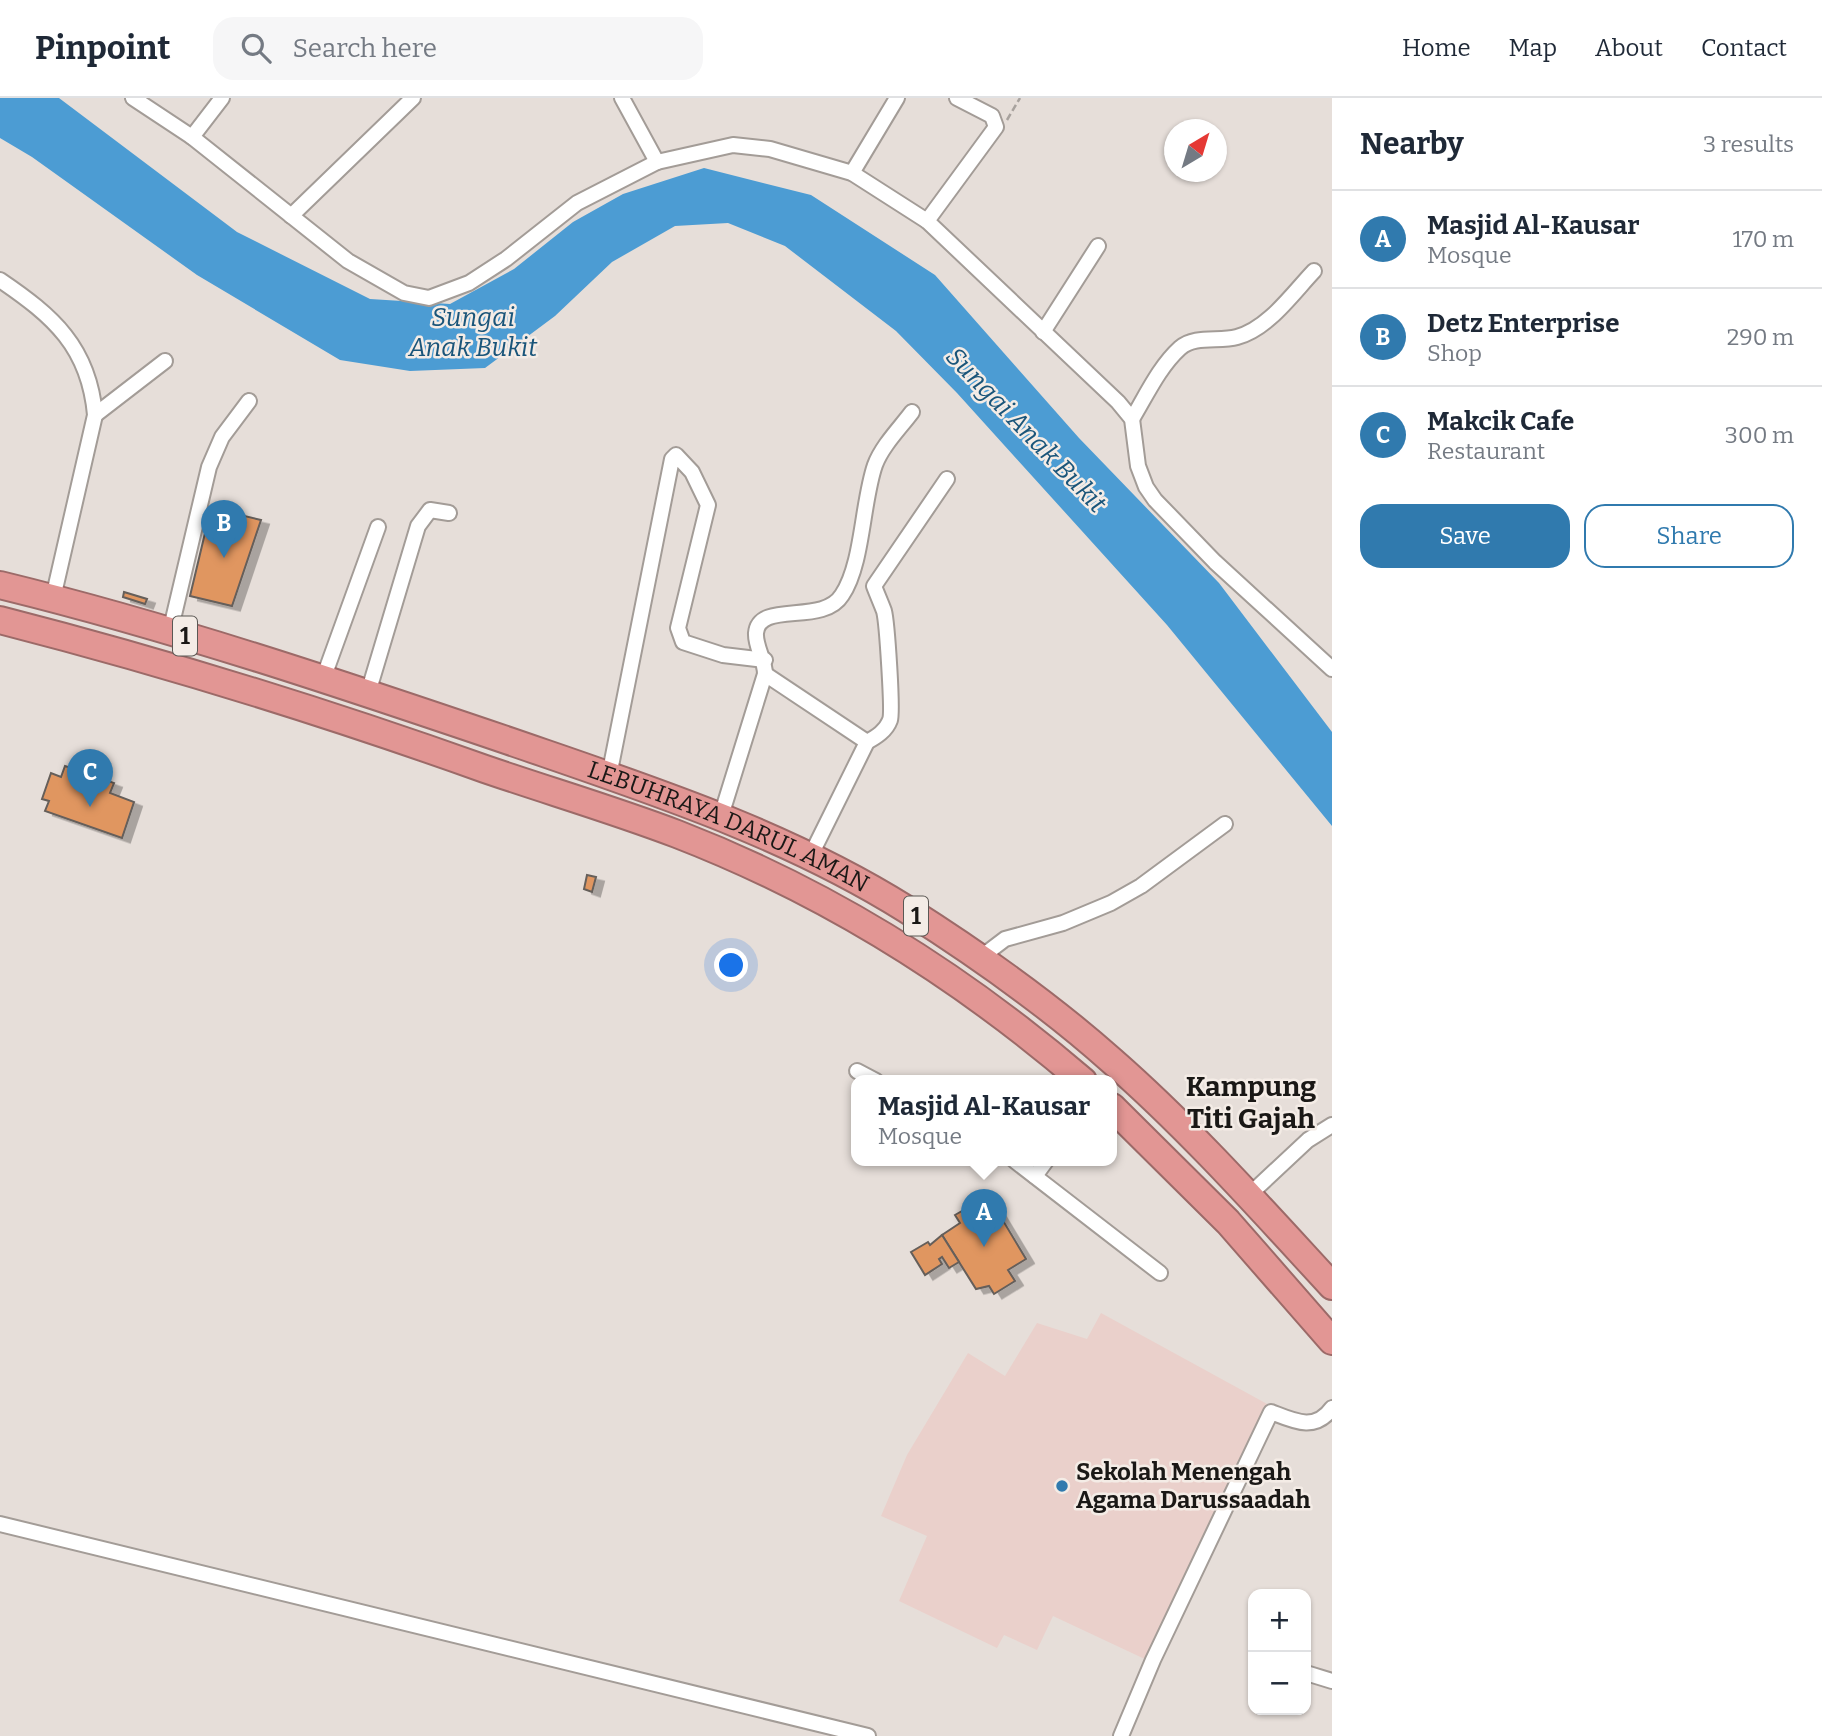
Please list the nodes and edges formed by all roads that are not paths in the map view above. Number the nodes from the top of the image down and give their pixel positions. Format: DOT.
graph roads {
  1 [pos="133,98"];
  2 [pos="222,98"];
  3 [pos="413,98"];
  4 [pos="622,98"];
  5 [pos="897,98"];
  6 [pos="957,98"];
  7 [pos="192,137"];
  8 [pos="657,162"];
  9 [pos="852,173"];
  10 [pos="291,216"];
  11 [pos="927,221"];
  12 [pos="1098,246"];
  13 [pos="1314,271"];
  14 [pos="0,280"];
  15 [pos="1044,332"];
  16 [pos="164,361"];
  17 [pos="249,401"];
  18 [pos="912,412"];
  19 [pos="96,415"];
  20 [pos="1132,419"];
  21 [pos="947,479"];
  22 [pos="449,513"];
  23 [pos="378,527"];
  24 [pos="0,585"];
  25 [pos="53,598"];
  26 [pos="0,620"];
  27 [pos="170,632"];
  28 [pos="765,667"];
  29 [pos="1332,669"];
  30 [pos="323,679"];
  31 [pos="368,693"];
  32 [pos="400,704"];
  33 [pos="469,727"];
  34 [pos="867,742"];
  35 [pos="430,749"];
  36 [pos="495,772"];
  37 [pos="610,776"];
  38 [pos="721,816"];
  39 [pos="1225,824"];
  40 [pos="811,855"];
  41 [pos="980,958"];
  42 [pos="857,1071"];
  43 [pos="865,1075"];
  44 [pos="1076,1075"];
  45 [pos="1117,1112"];
  46 [pos="1332,1125"];
  47 [pos="1022,1166"];
  48 [pos="1042,1166"];
  49 [pos="1035,1176"];
  50 [pos="1248,1196"];
  51 [pos="1160,1273"];
  52 [pos="1332,1286"];
  53 [pos="1332,1341"];
  54 [pos="1332,1408"];
  55 [pos="0,1524"];
  56 [pos="1311,1675"];
  57 [pos="1332,1681"];
  58 [pos="867,1736"];
  59 [pos="1121,1736"];
  1 -- 7 [label="street"];
  2 -- 7 [label="street"];
  3 -- 10 [label="street"];
  4 -- 8 [label="street"];
  5 -- 9 [label="street"];
  6 -- 11 [label="street"];
  7 -- 10 [label="street"];
  8 -- 9 [label="street"];
  8 -- 10 [label="street"];
  9 -- 11 [label="street"];
  11 -- 15 [label="street"];
  12 -- 15 [label="street"];
  13 -- 20 [label="street"];
  14 -- 19 [label="street"];
  15 -- 20 [label="street"];
  16 -- 19 [label="street"];
  17 -- 27 [label="street"];
  18 -- 28 [label="street"];
  19 -- 25 [label="street"];
  20 -- 29 [label="street"];
  21 -- 34 [label="street"];
  22 -- 31 [label="street"];
  23 -- 30 [label="street"];
  24 -- 25 [label="highway, LEBUHRAYA DARUL AMAN / 1"];
  25 -- 27 [label="highway, LEBUHRAYA DARUL AMAN / 1"];
  26 -- 35 [label="highway, LEBUHRAYA DARUL AMAN / 1"];
  27 -- 30 [label="highway, LEBUHRAYA DARUL AMAN / 1"];
  28 -- 34 [label="street"];
  28 -- 37 [label="street"];
  28 -- 38 [label="street"];
  30 -- 31 [label="highway, LEBUHRAYA DARUL AMAN / 1"];
  31 -- 32 [label="highway, LEBUHRAYA DARUL AMAN / 1"];
  32 -- 33 [label="highway, LEBUHRAYA DARUL AMAN / 1"];
  32 -- 35 [label="highway"];
  33 -- 36 [label="highway"];
  33 -- 37 [label="highway, LEBUHRAYA DARUL AMAN / 1"];
  34 -- 40 [label="street"];
  35 -- 36 [label="highway, LEBUHRAYA DARUL AMAN / 1"];
  36 -- 44 [label="highway, LEBUHRAYA DARUL AMAN / 1"];
  37 -- 38 [label="highway, LEBUHRAYA DARUL AMAN / 1"];
  38 -- 40 [label="highway, LEBUHRAYA DARUL AMAN / 1"];
  39 -- 41 [label="street"];
  40 -- 41 [label="highway, LEBUHRAYA DARUL AMAN / 1"];
  41 -- 50 [label="highway, LEBUHRAYA DARUL AMAN / 1"];
  42 -- 43 [label="street"];
  45 -- 53 [label="highway"];
  46 -- 50 [label="street"];
  47 -- 49 [label="street"];
  48 -- 49 [label="street"];
  49 -- 51 [label="street"];
  50 -- 52 [label="highway, LEBUHRAYA DARUL AMAN / 1"];
  54 -- 59 [label="street"];
  55 -- 58 [label="street"];
  56 -- 57 [label="street"];
}
